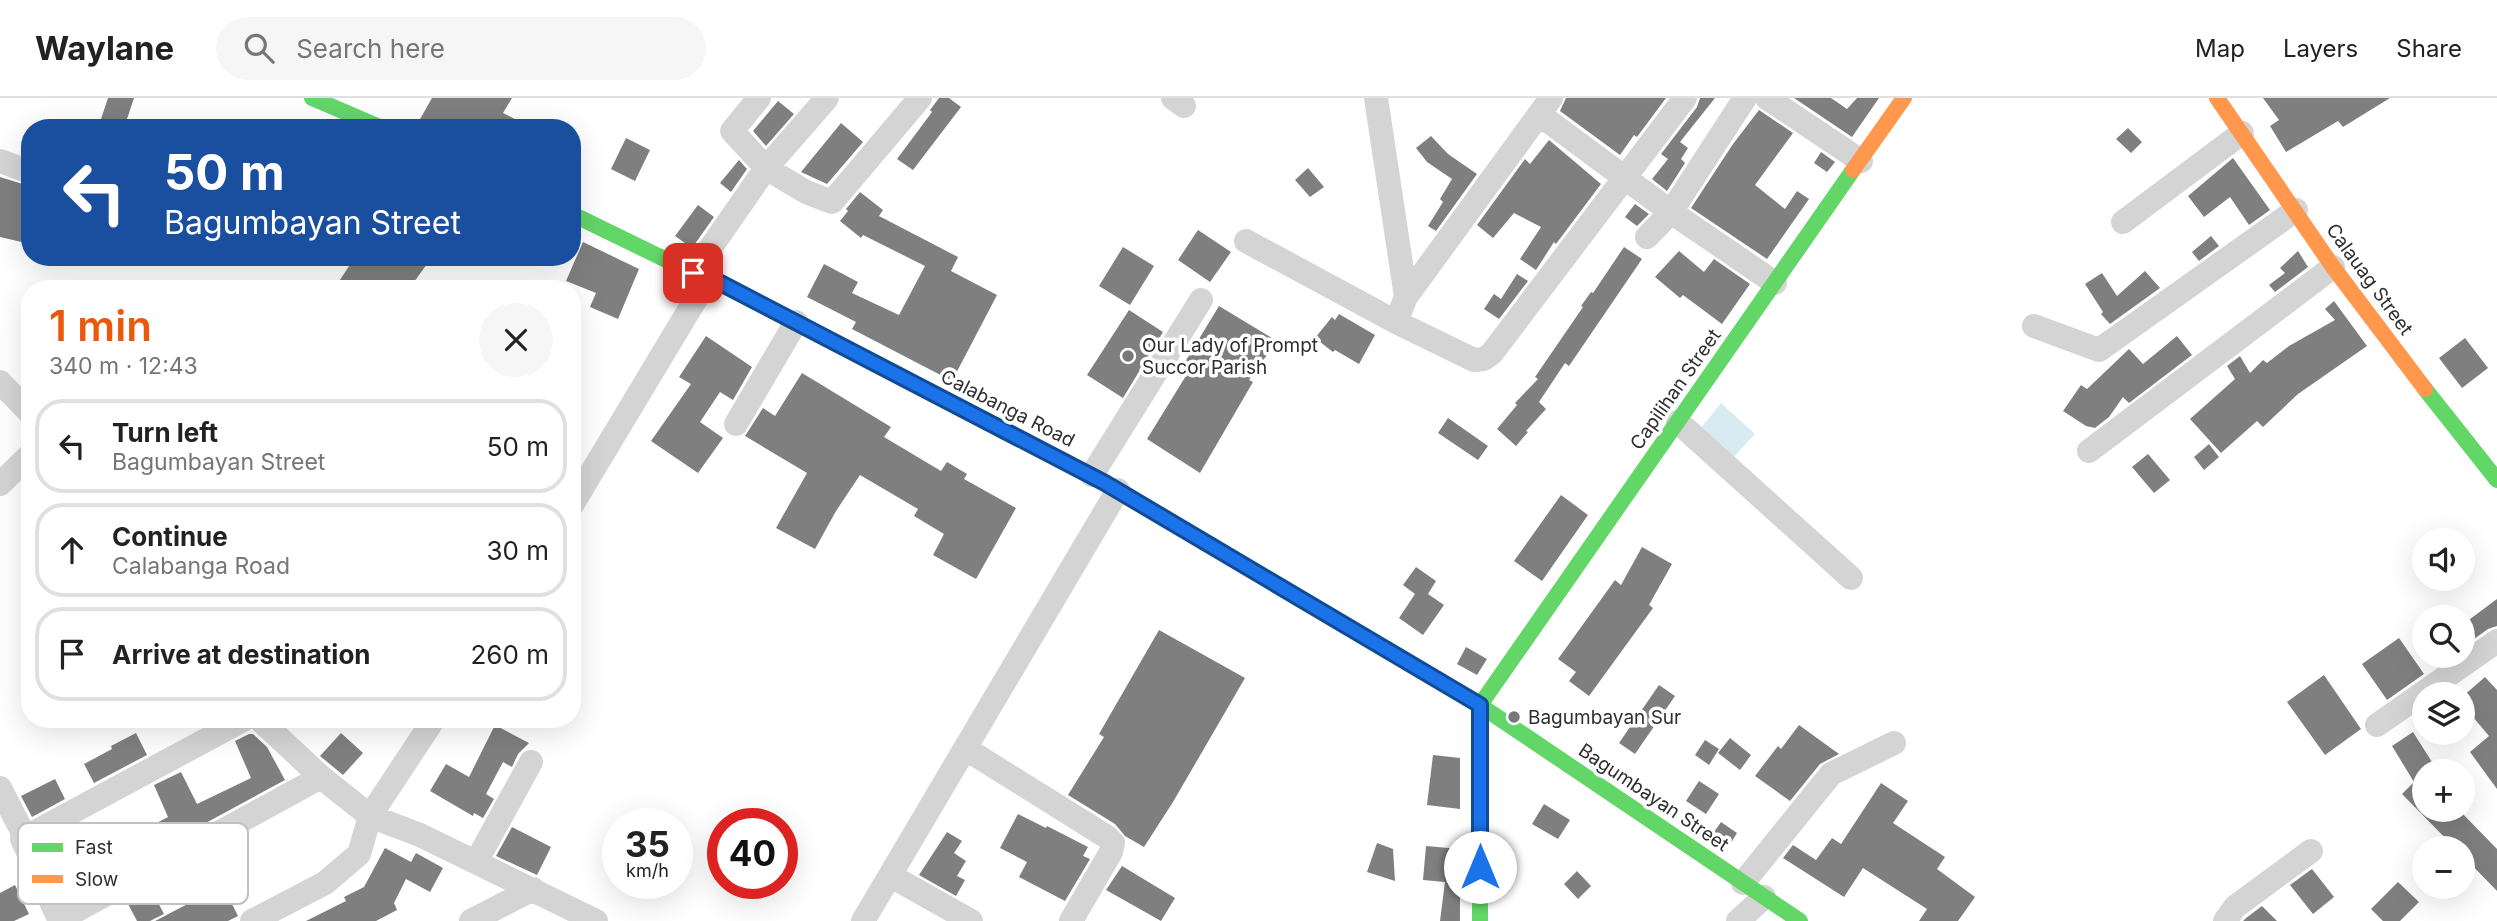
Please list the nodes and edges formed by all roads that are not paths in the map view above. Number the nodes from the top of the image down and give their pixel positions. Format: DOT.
graph roads {
  1 [pos="312,98"];
  2 [pos="759,98"];
  3 [pos="827,98"];
  4 [pos="920,98"];
  5 [pos="1376,98"];
  6 [pos="1685,98"];
  7 [pos="1745,98"];
  8 [pos="1767,98"];
  9 [pos="1904,98"];
  10 [pos="2217,98"];
  11 [pos="1545,107"];
  12 [pos="361,119"];
  13 [pos="2242,134"];
  14 [pos="1861,160"];
  15 [pos="0,161"];
  16 [pos="766,168"];
  17 [pos="21,169"];
  18 [pos="1624,177"];
  19 [pos="2296,210"];
  20 [pos="1671,212"];
  21 [pos="581,218"];
  22 [pos="2123,222"];
  23 [pos="1647,236"];
  24 [pos="1246,241"];
  25 [pos="2333,267"];
  26 [pos="701,275"];
  27 [pos="1775,283"];
  28 [pos="1406,297"];
  29 [pos="1201,300"];
  30 [pos="796,322"];
  31 [pos="1396,322"];
  32 [pos="2034,326"];
  33 [pos="0,382"];
  34 [pos="21,404"];
  35 [pos="1678,422"];
  36 [pos="736,424"];
  37 [pos="2089,451"];
  38 [pos="21,463"];
  39 [pos="2492,463"];
  40 [pos="1092,475"];
  41 [pos="0,484"];
  42 [pos="581,489"];
  43 [pos="1118,490"];
  44 [pos="1851,578"];
  45 [pos="2497,641"];
  46 [pos="1412,664"];
  47 [pos="1480,705"];
  48 [pos="2377,725"];
  49 [pos="228,728"];
  50 [pos="269,728"];
  51 [pos="428,728"];
  52 [pos="1894,743"];
  53 [pos="966,749"];
  54 [pos="531,762"];
  55 [pos="321,777"];
  56 [pos="0,788"];
  57 [pos="370,816"];
  58 [pos="18,823"];
  59 [pos="51,823"];
  60 [pos="237,823"];
  61 [pos="2311,851"];
  62 [pos="476,862"];
  63 [pos="891,876"];
  64 [pos="1743,883"];
  65 [pos="533,889"];
  66 [pos="1764,897"];
  67 [pos="52,904"];
  68 [pos="88,904"];
  69 [pos="59,920"];
  70 [pos="252,921"];
  71 [pos="471,921"];
  72 [pos="596,921"];
  73 [pos="863,921"];
  74 [pos="971,921"];
  75 [pos="1071,921"];
  76 [pos="1480,921"];
  77 [pos="1738,921"];
  78 [pos="1800,921"];
  79 [pos="2225,921"];
  1 -- 12 [label="main road"];
  2 -- 16 [label="street"];
  3 -- 16 [label="street"];
  4 -- 16 [label="street"];
  5 -- 28 [label="street"];
  6 -- 18 [label="street"];
  7 -- 20 [label="street"];
  8 -- 14 [label="street"];
  9 -- 14 [label="main road, Capilihan Street"];
  10 -- 13 [label="main road, Calauag Street"];
  11 -- 18 [label="street"];
  11 -- 28 [label="street"];
  13 -- 19 [label="main road, Calauag Street"];
  13 -- 22 [label="street"];
  14 -- 27 [label="main road, Capilihan Street"];
  15 -- 17 [label="street"];
  16 -- 26 [label="street"];
  18 -- 20 [label="street"];
  18 -- 31 [label="street"];
  19 -- 25 [label="main road, Calauag Street"];
  19 -- 32 [label="street"];
  20 -- 23 [label="street"];
  20 -- 27 [label="street"];
  21 -- 26 [label="main road, Calabanga Road"];
  24 -- 31 [label="street"];
  25 -- 37 [label="street"];
  25 -- 39 [label="main road, Calauag Street"];
  26 -- 30 [label="main road, Calabanga Road"];
  26 -- 42 [label="street"];
  27 -- 35 [label="main road, Capilihan Street"];
  28 -- 31 [label="street"];
  29 -- 40 [label="street"];
  30 -- 36 [label="street"];
  30 -- 40 [label="main road, Calabanga Road"];
  33 -- 34 [label="street"];
  35 -- 44 [label="street"];
  35 -- 47 [label="main road, Capilihan Street"];
  38 -- 41 [label="street"];
  40 -- 43 [label="main road, Calabanga Road"];
  43 -- 46 [label="main road, Calabanga Road"];
  43 -- 53 [label="street"];
  45 -- 48 [label="street"];
  46 -- 47 [label="main road, Bagumbayan Street"];
  47 -- 64 [label="main road, Bagumbayan Street"];
  47 -- 76 [label="main road"];
  49 -- 59 [label="street"];
  50 -- 55 [label="street"];
  51 -- 57 [label="street"];
  52 -- 64 [label="street"];
  53 -- 63 [label="street"];
  53 -- 75 [label="street"];
  54 -- 62 [label="street"];
  55 -- 57 [label="street"];
  55 -- 60 [label="street"];
  56 -- 58 [label="street"];
  57 -- 62 [label="street"];
  57 -- 70 [label="street"];
  61 -- 79 [label="street"];
  62 -- 65 [label="street"];
  63 -- 73 [label="street"];
  63 -- 74 [label="street"];
  64 -- 66 [label="main road, Bagumbayan Street"];
  65 -- 71 [label="street"];
  65 -- 72 [label="street"];
  66 -- 77 [label="street"];
  66 -- 78 [label="main road, Bagumbayan Street"];
  67 -- 69 [label="street"];
  68 -- 69 [label="street"];
}
